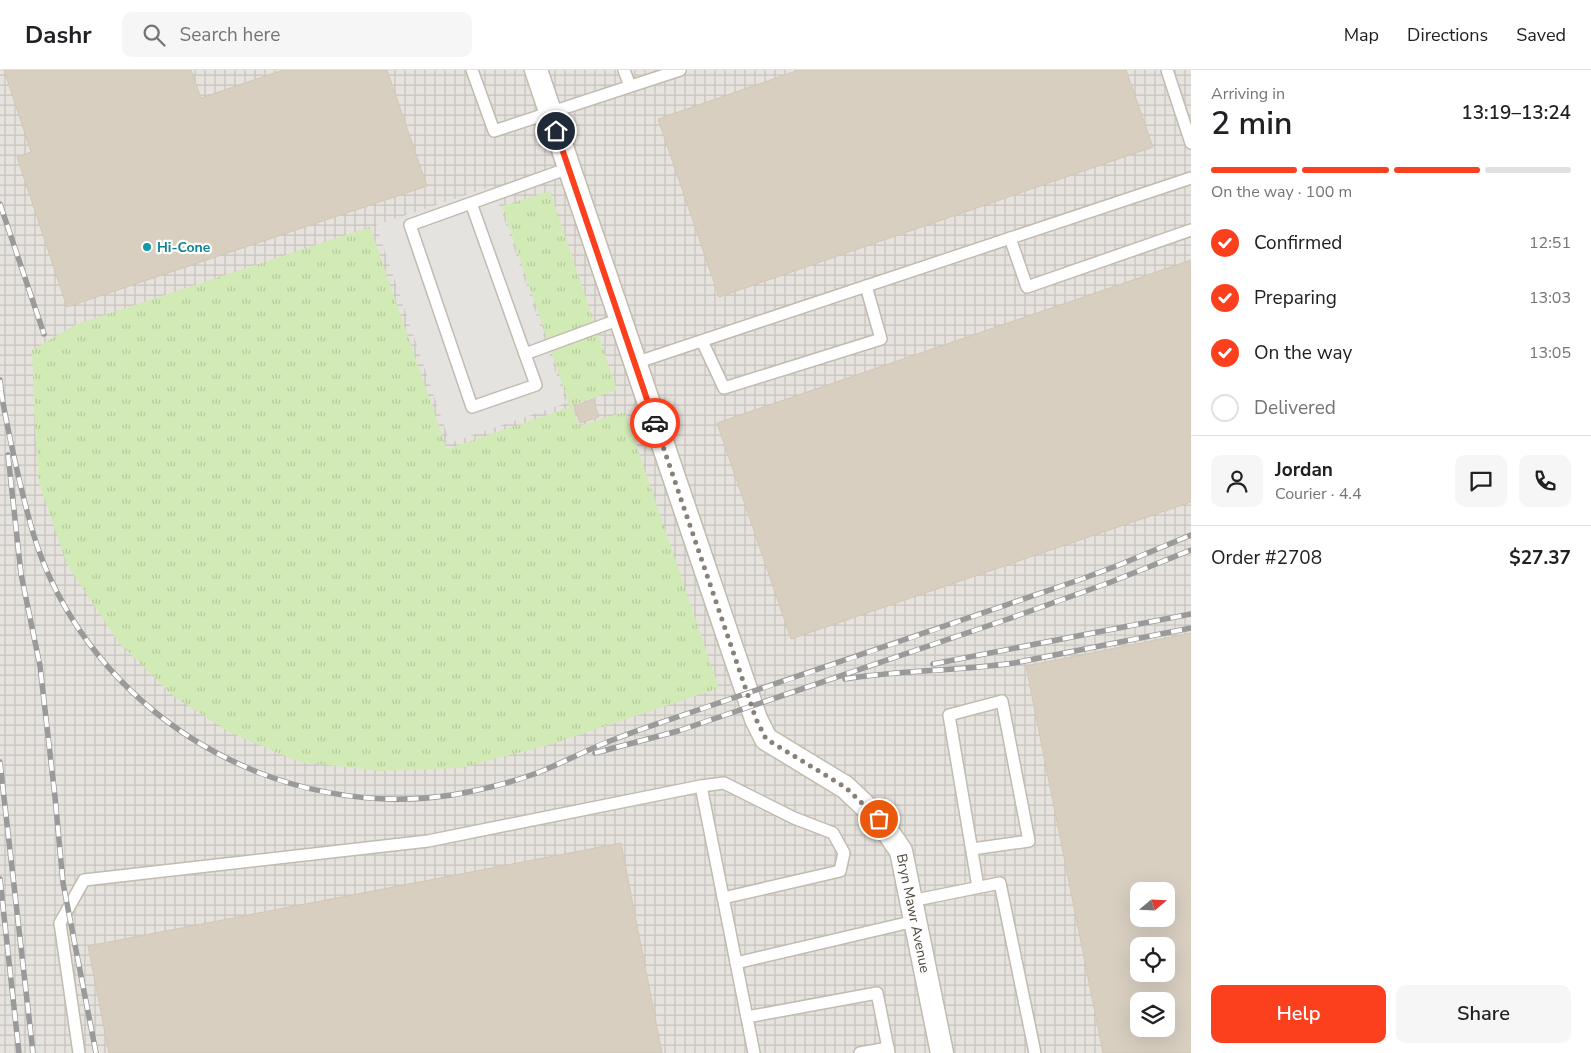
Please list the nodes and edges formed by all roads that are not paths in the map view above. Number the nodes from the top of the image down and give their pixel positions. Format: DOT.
graph roads {
  1 [pos="472,70"];
  2 [pos="536,70"];
  3 [pos="624,70"];
  4 [pos="680,70"];
  5 [pos="1166,70"];
  6 [pos="630,86"];
  7 [pos="550,112"];
  8 [pos="1191,143"];
  9 [pos="569,168"];
  10 [pos="1191,178"];
  11 [pos="471,203"];
  12 [pos="1191,230"];
  13 [pos="1010,238"];
  14 [pos="866,286"];
  15 [pos="620,319"];
  16 [pos="702,341"];
  17 [pos="525,354"];
  18 [pos="635,363"];
  19 [pos="701,786"];
  20 [pos="972,849"];
  21 [pos="978,887"];
  22 [pos="723,898"];
  23 [pos="913,911"];
  24 [pos="736,963"];
  25 [pos="747,1017"];
  26 [pos="888,1051"];
  27 [pos="79,1053"];
  28 [pos="754,1053"];
  29 [pos="860,1053"];
  30 [pos="942,1053"];
  31 [pos="1035,1053"];
  1 -- 7 [label="lane"];
  2 -- 7 [label="street, Bryn Mawr Avenue"];
  3 -- 6 [label="lane"];
  4 -- 6 [label="lane"];
  5 -- 8 [label="lane"];
  6 -- 7 [label="lane"];
  7 -- 9 [label="street, Bryn Mawr Avenue"];
  9 -- 11 [label="lane"];
  9 -- 15 [label="street, Bryn Mawr Avenue"];
  10 -- 13 [label="lane"];
  11 -- 17 [label="lane"];
  11 -- 17 [label="lane"];
  12 -- 13 [label="lane"];
  13 -- 14 [label="lane"];
  14 -- 16 [label="lane"];
  14 -- 16 [label="lane"];
  15 -- 17 [label="lane"];
  15 -- 18 [label="street, Bryn Mawr Avenue"];
  16 -- 18 [label="lane"];
  18 -- 23 [label="street, Bryn Mawr Avenue"];
  19 -- 22 [label="lane"];
  19 -- 22 [label="lane"];
  19 -- 27 [label="lane"];
  20 -- 20 [label="lane"];
  20 -- 21 [label="lane"];
  21 -- 23 [label="lane"];
  21 -- 31 [label="lane"];
  22 -- 24 [label="lane"];
  23 -- 24 [label="lane"];
  23 -- 30 [label="street, Bryn Mawr Avenue"];
  24 -- 25 [label="lane"];
  25 -- 26 [label="lane"];
  25 -- 28 [label="lane"];
  26 -- 29 [label="lane"];
}
